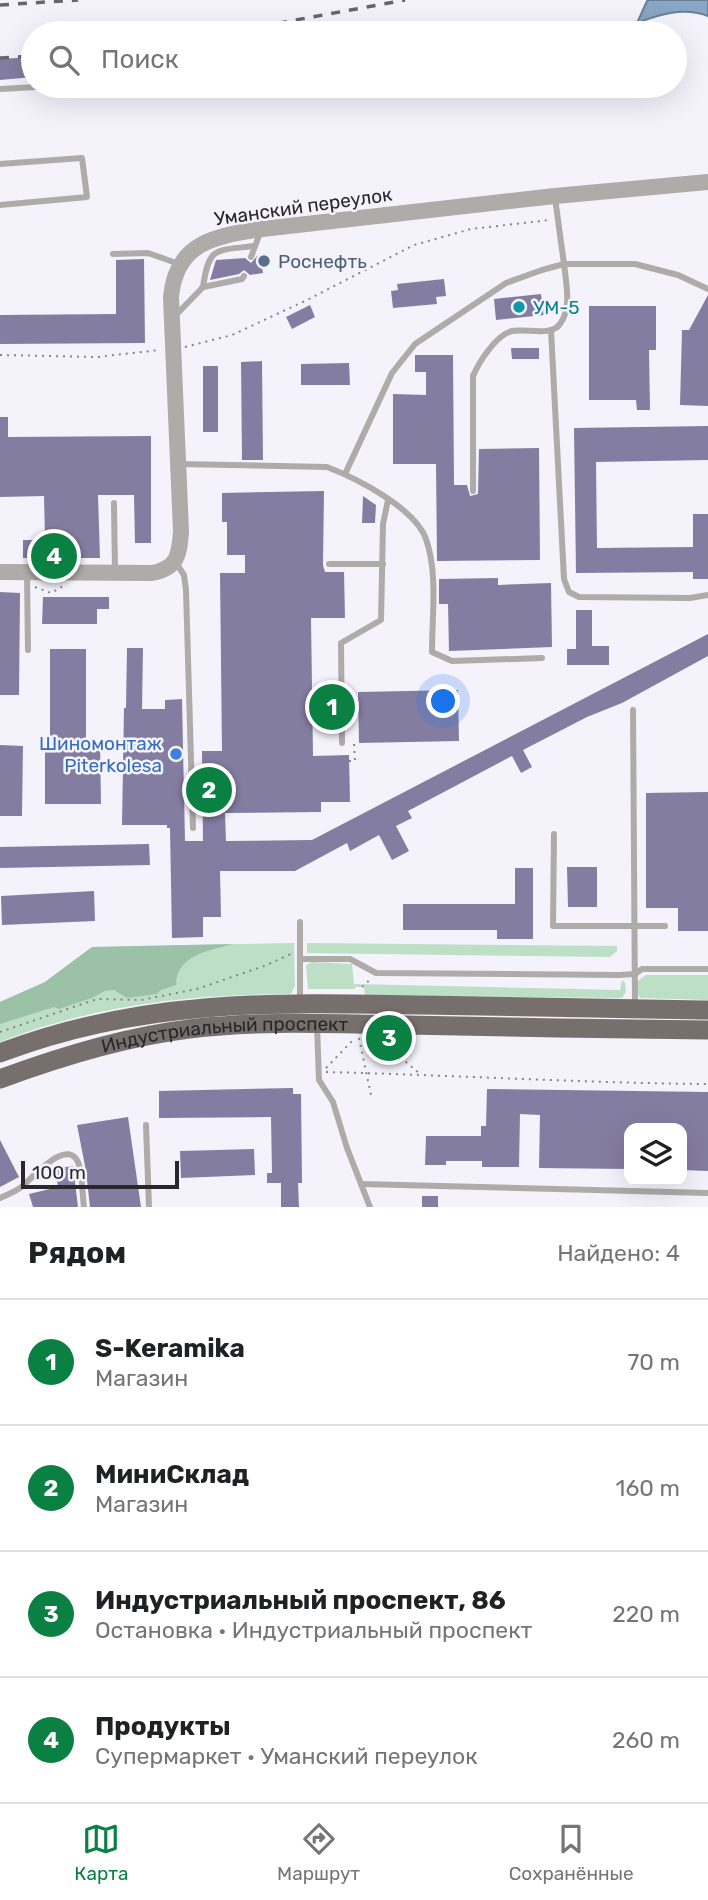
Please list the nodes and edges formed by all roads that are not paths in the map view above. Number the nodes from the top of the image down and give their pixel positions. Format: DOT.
graph roads {
  1 [pos="21,88"];
  2 [pos="0,89"];
  3 [pos="0,164"];
  4 [pos="708,182"];
  5 [pos="555,196"];
  6 [pos="0,205"];
  7 [pos="262,229"];
  8 [pos="254,246"];
  9 [pos="236,249"];
  10 [pos="113,254"];
  11 [pos="251,257"];
  12 [pos="232,259"];
  13 [pos="179,264"];
  14 [pos="564,264"];
  15 [pos="244,276"];
  16 [pos="203,287"];
  17 [pos="708,289"];
  18 [pos="172,320"];
  19 [pos="551,330"];
  20 [pos="179,464"];
  21 [pos="345,474"];
  22 [pos="472,491"];
  23 [pos="388,500"];
  24 [pos="114,503"];
  25 [pos="175,562"];
  26 [pos="329,564"];
  27 [pos="383,564"];
  28 [pos="0,572"];
  29 [pos="114,573"];
  30 [pos="28,579"];
  31 [pos="708,595"];
  32 [pos="29,650"];
  33 [pos="542,658"];
  34 [pos="634,710"];
  35 [pos="342,743"];
  36 [pos="193,828"];
  37 [pos="554,834"];
  38 [pos="300,922"];
  39 [pos="634,926"];
  40 [pos="665,926"];
  41 [pos="300,956"];
  42 [pos="708,969"];
  43 [pos="635,974"];
  44 [pos="300,1003"];
  45 [pos="635,1009"];
  46 [pos="708,1010"];
  47 [pos="317,1024"];
  48 [pos="708,1030"];
  49 [pos="0,1053"];
  50 [pos="0,1079"];
  51 [pos="146,1125"];
  52 [pos="361,1184"];
  53 [pos="708,1193"];
  54 [pos="0,1198"];
  55 [pos="84,1207"];
  56 [pos="149,1207"];
  57 [pos="370,1207"];
  1 -- 2 [label="lane"];
  3 -- 6 [label="lane"];
  4 -- 5 [label="street, Уманский переулок"];
  5 -- 7 [label="street, Уманский переулок"];
  5 -- 14 [label="lane"];
  7 -- 8 [label="lane"];
  7 -- 13 [label="street, Уманский переулок"];
  8 -- 9 [label="lane"];
  8 -- 11 [label="lane"];
  9 -- 12 [label="lane"];
  9 -- 16 [label="lane"];
  10 -- 13 [label="lane"];
  13 -- 18 [label="street"];
  14 -- 17 [label="lane"];
  14 -- 19 [label="lane"];
  14 -- 21 [label="lane"];
  15 -- 16 [label="lane"];
  16 -- 18 [label="lane"];
  18 -- 20 [label="street"];
  19 -- 22 [label="lane"];
  19 -- 31 [label="lane"];
  20 -- 21 [label="lane"];
  20 -- 25 [label="street"];
  21 -- 23 [label="lane"];
  23 -- 27 [label="lane"];
  23 -- 33 [label="lane"];
  24 -- 29 [label="lane"];
  25 -- 29 [label="street"];
  25 -- 36 [label="lane"];
  26 -- 27 [label="lane"];
  27 -- 35 [label="lane"];
  28 -- 30 [label="street"];
  29 -- 30 [label="street"];
  30 -- 32 [label="lane"];
  34 -- 39 [label="lane"];
  37 -- 39 [label="lane"];
  38 -- 41 [label="lane"];
  39 -- 40 [label="lane"];
  39 -- 43 [label="lane"];
  41 -- 43 [label="lane"];
  41 -- 44 [label="lane"];
  42 -- 43 [label="lane"];
  43 -- 45 [label="lane"];
  44 -- 45 [label="main road, Индустриальный проспект"];
  44 -- 49 [label="main road, Индустриальный проспект"];
  45 -- 46 [label="main road, Индустриальный проспект"];
  47 -- 48 [label="main road, Индустриальный проспект"];
  47 -- 50 [label="main road, Индустриальный проспект"];
  47 -- 52 [label="lane"];
  51 -- 56 [label="lane"];
  52 -- 53 [label="lane"];
  52 -- 57 [label="lane"];
  54 -- 55 [label="lane"];
}
